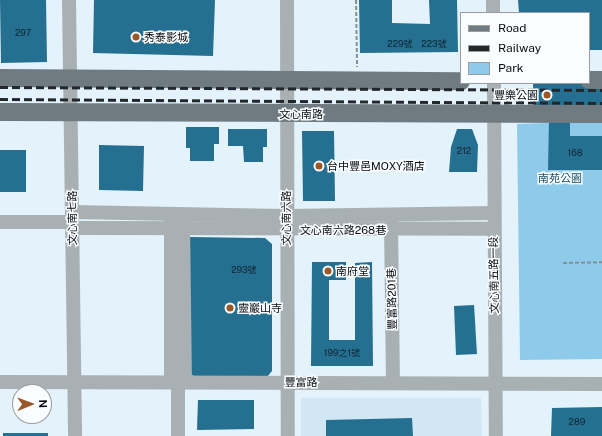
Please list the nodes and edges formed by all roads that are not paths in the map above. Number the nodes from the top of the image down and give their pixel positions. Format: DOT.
graph roads {
  1 [pos="69,0"];
  2 [pos="287,0"];
  3 [pos="493,0"];
  4 [pos="493,12"];
  5 [pos="0,78"];
  6 [pos="70,78"];
  7 [pos="286,80"];
  8 [pos="590,80"];
  9 [pos="602,80"];
  10 [pos="460,81"];
  11 [pos="494,84"];
  12 [pos="0,112"];
  13 [pos="71,113"];
  14 [pos="285,114"];
  15 [pos="492,114"];
  16 [pos="602,114"];
  17 [pos="493,213"];
  18 [pos="177,214"];
  19 [pos="391,215"];
  20 [pos="286,216"];
  21 [pos="72,221"];
  22 [pos="0,222"];
  23 [pos="177,229"];
  24 [pos="493,229"];
  25 [pos="286,230"];
  26 [pos="391,230"];
  27 [pos="178,381"];
  28 [pos="0,382"];
  29 [pos="287,382"];
  30 [pos="393,382"];
  31 [pos="74,383"];
  32 [pos="495,383"];
  33 [pos="602,384"];
  34 [pos="75,436"];
  35 [pos="178,436"];
  36 [pos="288,436"];
  37 [pos="496,436"];
  1 -- 6 [label="street, 文心南七路"];
  2 -- 7 [label="street, 文心南六路"];
  3 -- 4 [label="street"];
  5 -- 6 [label="main road"];
  6 -- 7 [label="main road"];
  6 -- 13 [label="street, 文心南七路"];
  7 -- 10 [label="main road"];
  7 -- 14 [label="street, 文心南六路"];
  8 -- 9 [label="main road"];
  11 -- 15 [label="street, 文心南五路一段"];
  12 -- 13 [label="main road, 文心南路"];
  13 -- 14 [label="main road, 文心南路"];
  13 -- 21 [label="street, 文心南七路"];
  14 -- 15 [label="main road, 文心南路"];
  14 -- 20 [label="street, 文心南六路"];
  15 -- 16 [label="main road, 文心南路"];
  15 -- 17 [label="street, 文心南五路一段"];
  17 -- 19 [label="street, 文心南六路268巷"];
  17 -- 24 [label="street, 文心南五路一段"];
  18 -- 20 [label="street, 文心南六路268巷"];
  18 -- 21 [label="street, 文心南六路268巷"];
  18 -- 23 [label="street"];
  19 -- 20 [label="street, 文心南六路268巷"];
  19 -- 26 [label="street, 豐富路201巷"];
  20 -- 25 [label="street, 文心南六路"];
  21 -- 22 [label="street"];
  21 -- 23 [label="street, 文心南六路268巷"];
  21 -- 31 [label="street, 文心南七路"];
  23 -- 25 [label="street, 文心南六路268巷"];
  23 -- 27 [label="street"];
  24 -- 26 [label="street, 文心南六路268巷"];
  24 -- 32 [label="street, 文心南五路一段"];
  25 -- 26 [label="street, 文心南六路268巷"];
  25 -- 29 [label="street, 文心南六路"];
  26 -- 30 [label="street, 豐富路201巷"];
  27 -- 29 [label="street, 豐富路"];
  27 -- 31 [label="street, 豐富路"];
  27 -- 35 [label="street"];
  28 -- 31 [label="street, 豐富路"];
  29 -- 30 [label="street, 豐富路"];
  29 -- 36 [label="street, 文心南六路"];
  30 -- 32 [label="street, 豐富路"];
  31 -- 34 [label="street, 文心南七路"];
  32 -- 33 [label="street, 豐富路"];
  32 -- 37 [label="street, 文心南五路一段"];
}
